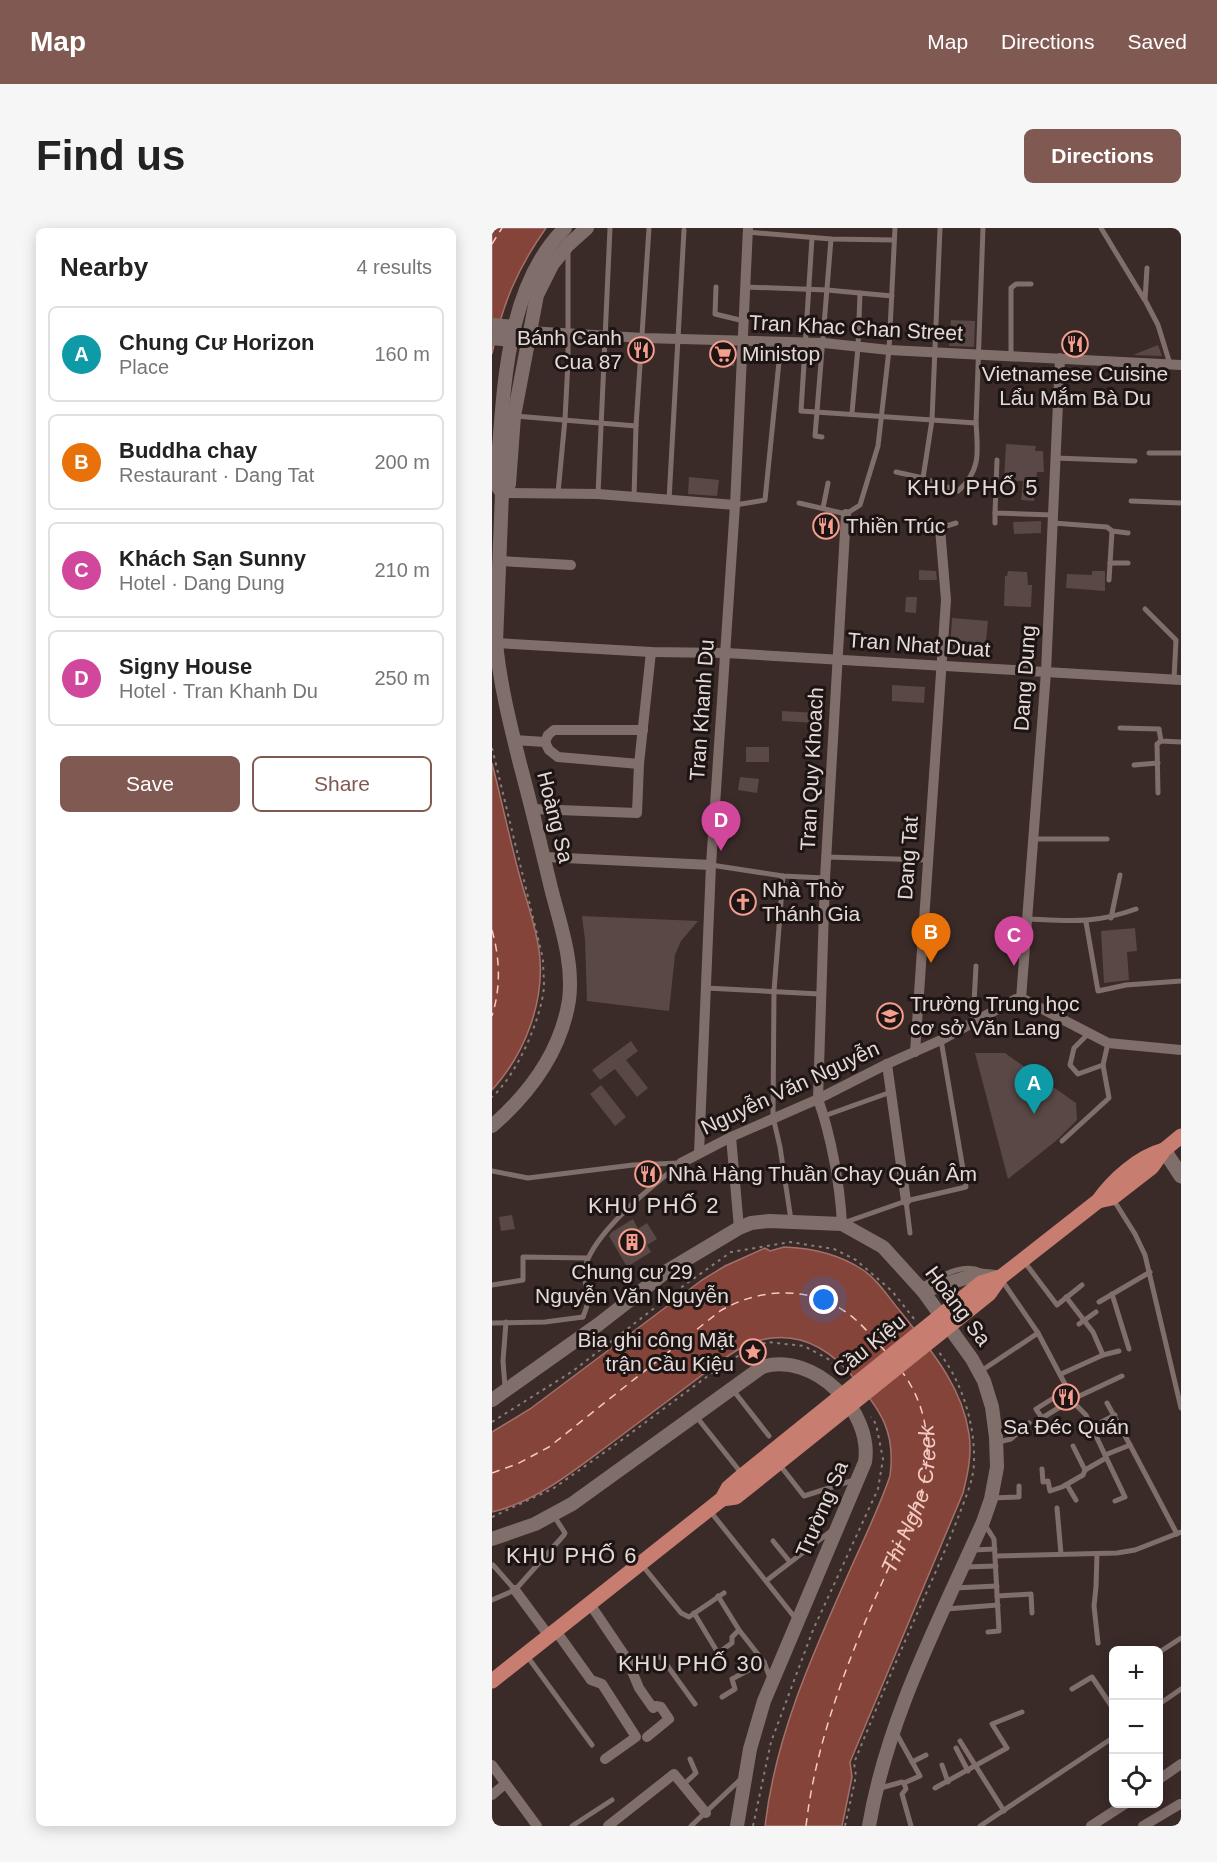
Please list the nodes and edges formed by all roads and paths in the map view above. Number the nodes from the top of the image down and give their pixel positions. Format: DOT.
graph roads {
  1 [pos="566,228"];
  2 [pos="587,228"];
  3 [pos="610,228"];
  4 [pos="650,228"];
  5 [pos="895,228"];
  6 [pos="940,228"];
  7 [pos="983,228"];
  8 [pos="1101,228"];
  9 [pos="684,230"];
  10 [pos="747,230"];
  11 [pos="812,238"];
  12 [pos="831,239"];
  13 [pos="894,240"];
  14 [pos="568,245"];
  15 [pos="1147,268"];
  16 [pos="1031,284"];
  17 [pos="716,287"];
  18 [pos="746,287"];
  19 [pos="809,289"];
  20 [pos="827,290"];
  21 [pos="860,293"];
  22 [pos="892,296"];
  23 [pos="1145,300"];
  24 [pos="744,321"];
  25 [pos="492,325"];
  26 [pos="529,331"];
  27 [pos="512,333"];
  28 [pos="568,334"];
  29 [pos="604,336"];
  30 [pos="492,338"];
  31 [pos="643,338"];
  32 [pos="680,339"];
  33 [pos="743,341"];
  34 [pos="781,342"];
  35 [pos="806,342"];
  36 [pos="824,343"];
  37 [pos="858,347"];
  38 [pos="889,350"];
  39 [pos="934,352"];
  40 [pos="977,354"];
  41 [pos="1011,356"];
  42 [pos="1060,358"];
  43 [pos="1175,365"];
  44 [pos="817,411"];
  45 [pos="852,413"];
  46 [pos="882,415"];
  47 [pos="514,416"];
  48 [pos="565,419"];
  49 [pos="932,420"];
  50 [pos="600,422"];
  51 [pos="976,423"];
  52 [pos="636,426"];
  53 [pos="822,437"];
  54 [pos="1149,453"];
  55 [pos="1181,453"];
  56 [pos="1055,458"];
  57 [pos="997,459"];
  58 [pos="1135,461"];
  59 [pos="896,472"];
  60 [pos="923,478"];
  61 [pos="828,483"];
  62 [pos="501,493"];
  63 [pos="558,493"];
  64 [pos="598,494"];
  65 [pos="634,497"];
  66 [pos="669,500"];
  67 [pos="1131,501"];
  68 [pos="799,503"];
  69 [pos="1181,503"];
  70 [pos="735,505"];
  71 [pos="823,508"];
  72 [pos="995,513"];
  73 [pos="846,514"];
  74 [pos="1053,519"];
  75 [pos="995,523"];
  76 [pos="956,524"];
  77 [pos="940,528"];
  78 [pos="1113,531"];
  79 [pos="1128,533"];
  80 [pos="499,561"];
  81 [pos="1110,563"];
  82 [pos="1128,563"];
  83 [pos="571,565"];
  84 [pos="1109,580"];
  85 [pos="1145,609"];
  86 [pos="496,643"];
  87 [pos="651,652"];
  88 [pos="726,653"];
  89 [pos="838,659"];
  90 [pos="941,666"];
  91 [pos="1046,672"];
  92 [pos="1177,679"];
  93 [pos="1120,728"];
  94 [pos="643,730"];
  95 [pos="514,740"];
  96 [pos="1161,741"];
  97 [pos="544,742"];
  98 [pos="1181,742"];
  99 [pos="492,748"];
  100 [pos="1158,763"];
  101 [pos="639,764"];
  102 [pos="1134,765"];
  103 [pos="1158,793"];
  104 [pos="532,809"];
  105 [pos="1107,839"];
  106 [pos="1033,840"];
  107 [pos="544,857"];
  108 [pos="827,857"];
  109 [pos="928,860"];
  110 [pos="711,866"];
  111 [pos="1120,875"];
  112 [pos="783,876"];
  113 [pos="825,878"];
  114 [pos="1136,909"];
  115 [pos="1111,918"];
  116 [pos="1028,919"];
  117 [pos="1086,922"];
  118 [pos="976,966"];
  119 [pos="1181,981"];
  120 [pos="704,988"];
  121 [pos="774,992"];
  122 [pos="820,994"];
  123 [pos="1021,999"];
  124 [pos="973,1022"];
  125 [pos="1089,1033"];
  126 [pos="941,1040"];
  127 [pos="1108,1043"];
  128 [pos="1181,1050"];
  129 [pos="915,1052"];
  130 [pos="886,1064"];
  131 [pos="1103,1065"];
  132 [pos="891,1092"];
  133 [pos="492,1097"];
  134 [pos="818,1099"];
  135 [pos="824,1116"];
  136 [pos="773,1117"];
  137 [pos="492,1126"];
  138 [pos="1181,1136"];
  139 [pos="731,1137"];
  140 [pos="1062,1141"];
  141 [pos="1164,1150"];
  142 [pos="699,1153"];
  143 [pos="681,1163"];
  144 [pos="492,1171"];
  145 [pos="1181,1176"];
  146 [pos="1105,1199"];
  147 [pos="906,1202"];
  148 [pos="791,1220"];
  149 [pos="842,1224"];
  150 [pos="739,1228"];
  151 [pos="910,1233"];
  152 [pos="588,1258"];
  153 [pos="1023,1260"];
  154 [pos="1150,1272"];
  155 [pos="994,1281"];
  156 [pos="492,1285"];
  157 [pos="1082,1285"];
  158 [pos="920,1289"];
  159 [pos="1112,1294"];
  160 [pos="1066,1298"];
  161 [pos="1099,1302"];
  162 [pos="1096,1312"];
  163 [pos="583,1317"];
  164 [pos="1085,1320"];
  165 [pos="506,1322"];
  166 [pos="492,1323"];
  167 [pos="1079,1324"];
  168 [pos="586,1332"];
  169 [pos="1038,1333"];
  170 [pos="1129,1349"];
  171 [pos="1119,1351"];
  172 [pos="1103,1355"];
  173 [pos="980,1372"];
  174 [pos="1061,1374"];
  175 [pos="1122,1376"];
  176 [pos="843,1377"];
  177 [pos="732,1389"];
  178 [pos="1068,1389"];
  179 [pos="506,1392"];
  180 [pos="492,1400"];
  181 [pos="1075,1402"];
  182 [pos="1107,1403"];
  183 [pos="1181,1408"];
  184 [pos="868,1411"];
  185 [pos="695,1415"];
  186 [pos="1115,1416"];
  187 [pos="1029,1423"];
  188 [pos="1092,1427"];
  189 [pos="769,1436"];
  190 [pos="997,1443"];
  191 [pos="1130,1445"];
  192 [pos="1073,1446"];
  193 [pos="788,1447"];
  194 [pos="1106,1456"];
  195 [pos="778,1463"];
  196 [pos="1042,1469"];
  197 [pos="1085,1470"];
  198 [pos="742,1475"];
  199 [pos="860,1478"];
  200 [pos="1067,1485"];
  201 [pos="1019,1486"];
  202 [pos="990,1498"];
  203 [pos="722,1499"];
  204 [pos="1076,1500"];
  205 [pos="1115,1501"];
  206 [pos="1058,1508"];
  207 [pos="708,1510"];
  208 [pos="554,1516"];
  209 [pos="492,1517"];
  210 [pos="983,1522"];
  211 [pos="839,1524"];
  212 [pos="1179,1533"];
  213 [pos="492,1539"];
  214 [pos="774,1541"];
  215 [pos="970,1550"];
  216 [pos="995,1553"];
  217 [pos="1061,1554"];
  218 [pos="1097,1554"];
  219 [pos="790,1562"];
  220 [pos="641,1564"];
  221 [pos="493,1565"];
  222 [pos="996,1566"];
  223 [pos="963,1568"];
  224 [pos="766,1581"];
  225 [pos="997,1586"];
  226 [pos="954,1588"];
  227 [pos="515,1590"];
  228 [pos="724,1593"];
  229 [pos="718,1596"];
  230 [pos="998,1596"];
  231 [pos="492,1600"];
  232 [pos="590,1604"];
  233 [pos="998,1605"];
  234 [pos="944,1609"];
  235 [pos="694,1613"];
  236 [pos="1032,1613"];
  237 [pos="797,1620"];
  238 [pos="739,1630"];
  239 [pos="988,1632"];
  240 [pos="553,1634"];
  241 [pos="1181,1638"];
  242 [pos="1098,1643"];
  243 [pos="1163,1650"];
  244 [pos="526,1655"];
  245 [pos="627,1659"];
  246 [pos="764,1662"];
  247 [pos="492,1681"];
  248 [pos="771,1682"];
  249 [pos="1072,1689"];
  250 [pos="1181,1689"];
  251 [pos="722,1697"];
  252 [pos="1163,1702"];
  253 [pos="694,1704"];
  254 [pos="1109,1704"];
  255 [pos="1022,1712"];
  256 [pos="893,1727"];
  257 [pos="647,1737"];
  258 [pos="1109,1740"];
  259 [pos="960,1741"];
  260 [pos="592,1745"];
  261 [pos="956,1748"];
  262 [pos="926,1755"];
  263 [pos="605,1759"];
  264 [pos="690,1759"];
  265 [pos="912,1761"];
  266 [pos="1181,1764"];
  267 [pos="492,1765"];
  268 [pos="942,1765"];
  269 [pos="977,1766"];
  270 [pos="968,1771"];
  271 [pos="745,1774"];
  272 [pos="1163,1777"];
  273 [pos="948,1782"];
  274 [pos="904,1783"];
  275 [pos="505,1784"];
  276 [pos="683,1785"];
  277 [pos="935,1788"];
  278 [pos="876,1790"];
  279 [pos="492,1795"];
  280 [pos="612,1800"];
  281 [pos="1180,1804"];
  282 [pos="1117,1808"];
  283 [pos="1004,1811"];
  284 [pos="706,1813"];
  285 [pos="537,1826"];
  286 [pos="572,1826"];
  287 [pos="608,1826"];
  288 [pos="691,1826"];
  289 [pos="737,1826"];
  290 [pos="753,1826"];
  291 [pos="868,1826"];
  292 [pos="911,1826"];
  293 [pos="980,1826"];
  294 [pos="1090,1826"];
  295 [pos="1143,1826"];
  1 -- 27 [label="street"];
  2 -- 14 [label="street"];
  3 -- 29 [label="lane"];
  4 -- 31 [label="lane"];
  5 -- 13 [label="lane"];
  6 -- 39 [label="lane"];
  7 -- 40 [label="lane"];
  8 -- 23 [label="lane"];
  9 -- 32 [label="lane"];
  10 -- 11 [label="lane"];
  10 -- 18 [label="street, Tran Khanh Du"];
  11 -- 12 [label="lane"];
  11 -- 19 [label="lane"];
  12 -- 13 [label="lane"];
  12 -- 20 [label="lane"];
  13 -- 22 [label="lane"];
  14 -- 26 [label="street"];
  14 -- 28 [label="lane"];
  15 -- 23 [label="lane"];
  16 -- 41 [label="lane"];
  17 -- 24 [label="lane"];
  18 -- 19 [label="lane"];
  18 -- 24 [label="street, Tran Khanh Du"];
  19 -- 20 [label="lane"];
  19 -- 35 [label="lane"];
  20 -- 21 [label="lane"];
  20 -- 36 [label="lane"];
  21 -- 22 [label="lane"];
  21 -- 37 [label="lane"];
  22 -- 38 [label="lane"];
  23 -- 43 [label="lane"];
  24 -- 33 [label="street, Tran Khanh Du"];
  25 -- 27 [label="street"];
  26 -- 28 [label="street, Tran Khac Chan Street"];
  26 -- 47 [label="street"];
  27 -- 30 [label="street"];
  27 -- 62 [label="street"];
  28 -- 29 [label="street, Tran Khac Chan Street"];
  28 -- 48 [label="lane"];
  29 -- 31 [label="street, Tran Khac Chan Street"];
  29 -- 50 [label="lane"];
  31 -- 32 [label="street, Tran Khac Chan Street"];
  31 -- 52 [label="lane"];
  32 -- 33 [label="street, Tran Khac Chan Street"];
  32 -- 66 [label="lane"];
  33 -- 34 [label="street, Tran Khac Chan Street"];
  33 -- 70 [label="street, Tran Khanh Du"];
  34 -- 35 [label="street, Tran Khac Chan Street"];
  34 -- 70 [label="lane"];
  35 -- 36 [label="street, Tran Khac Chan Street"];
  35 -- 44 [label="lane"];
  36 -- 37 [label="street, Tran Khac Chan Street"];
  36 -- 44 [label="lane"];
  37 -- 38 [label="street, Tran Khac Chan Street"];
  37 -- 45 [label="lane"];
  38 -- 39 [label="street, Tran Khac Chan Street"];
  38 -- 46 [label="lane"];
  39 -- 40 [label="street, Tran Khac Chan Street"];
  39 -- 49 [label="lane"];
  40 -- 41 [label="street, Tran Khac Chan Street"];
  40 -- 51 [label="lane"];
  41 -- 42 [label="street, Tran Khac Chan Street"];
  42 -- 43 [label="street, Tran Khac Chan Street"];
  42 -- 56 [label="street, Dang Dung"];
  44 -- 45 [label="lane"];
  44 -- 53 [label="lane"];
  45 -- 46 [label="lane"];
  46 -- 49 [label="lane"];
  46 -- 73 [label="lane"];
  47 -- 48 [label="lane"];
  47 -- 62 [label="street"];
  48 -- 50 [label="lane"];
  48 -- 63 [label="lane"];
  49 -- 51 [label="lane"];
  49 -- 60 [label="lane"];
  50 -- 52 [label="lane"];
  50 -- 64 [label="lane"];
  51 -- 60 [label="lane"];
  52 -- 65 [label="lane"];
  54 -- 55 [label="lane"];
  56 -- 58 [label="lane"];
  56 -- 74 [label="street, Dang Dung"];
  57 -- 72 [label="lane"];
  59 -- 60 [label="lane"];
  61 -- 71 [label="lane"];
  62 -- 63 [label="street"];
  62 -- 80 [label="street, Hoàng Sa"];
  63 -- 64 [label="street"];
  64 -- 65 [label="street"];
  65 -- 66 [label="street"];
  66 -- 70 [label="street"];
  67 -- 69 [label="lane"];
  68 -- 71 [label="lane"];
  70 -- 88 [label="street, Tran Khanh Du"];
  71 -- 73 [label="lane"];
  72 -- 74 [label="lane"];
  72 -- 75 [label="lane"];
  73 -- 89 [label="street, Tran Quy Khoach"];
  74 -- 78 [label="lane"];
  74 -- 91 [label="street, Dang Dung"];
  76 -- 77 [label="lane"];
  77 -- 90 [label="street, Dang Tat"];
  78 -- 79 [label="lane"];
  78 -- 81 [label="lane"];
  80 -- 83 [label="street"];
  80 -- 86 [label="street, Hoàng Sa"];
  81 -- 82 [label="lane"];
  81 -- 84 [label="lane"];
  85 -- 92 [label="lane"];
  86 -- 87 [label="street, Tran Nhat Duat"];
  86 -- 95 [label="street, Hoàng Sa"];
  87 -- 88 [label="street, Tran Nhat Duat"];
  87 -- 94 [label="street"];
  88 -- 89 [label="street, Tran Nhat Duat"];
  88 -- 110 [label="street, Tran Khanh Du"];
  89 -- 90 [label="street, Tran Nhat Duat"];
  89 -- 108 [label="street, Tran Quy Khoach"];
  90 -- 91 [label="street, Tran Nhat Duat"];
  90 -- 109 [label="street, Dang Tat"];
  91 -- 92 [label="street, Tran Nhat Duat"];
  91 -- 106 [label="street, Dang Dung"];
  93 -- 96 [label="lane"];
  94 -- 97 [label="street"];
  94 -- 101 [label="street"];
  95 -- 97 [label="street"];
  95 -- 104 [label="street, Hoàng Sa"];
  96 -- 98 [label="lane"];
  96 -- 100 [label="lane"];
  97 -- 101 [label="street"];
  99 -- 133 [label="path"];
  100 -- 102 [label="lane"];
  100 -- 103 [label="lane"];
  101 -- 104 [label="street"];
  104 -- 107 [label="street, Hoàng Sa"];
  105 -- 106 [label="lane"];
  106 -- 116 [label="street, Dang Dung"];
  107 -- 110 [label="street"];
  107 -- 137 [label="street, Hoàng Sa"];
  108 -- 109 [label="lane"];
  108 -- 113 [label="street, Tran Quy Khoach"];
  109 -- 129 [label="street, Dang Tat"];
  110 -- 112 [label="lane"];
  110 -- 120 [label="street, Tran Khanh Du"];
  111 -- 115 [label="lane"];
  112 -- 113 [label="lane"];
  112 -- 121 [label="lane"];
  113 -- 122 [label="street, Tran Quy Khoach"];
  114 -- 115 [label="lane"];
  115 -- 117 [label="lane"];
  116 -- 117 [label="lane"];
  116 -- 123 [label="street, Dang Dung"];
  117 -- 119 [label="lane"];
  118 -- 124 [label="lane"];
  120 -- 121 [label="lane"];
  120 -- 142 [label="street, Tran Khanh Du"];
  121 -- 122 [label="lane"];
  121 -- 136 [label="lane"];
  122 -- 134 [label="street, Tran Quy Khoach"];
  123 -- 124 [label="street, Nguyễn Văn Nguyễn"];
  123 -- 125 [label="street"];
  124 -- 126 [label="street, Nguyễn Văn Nguyễn"];
  125 -- 127 [label="street"];
  125 -- 131 [label="lane"];
  126 -- 129 [label="street, Nguyễn Văn Nguyễn"];
  126 -- 147 [label="lane"];
  127 -- 128 [label="street"];
  127 -- 131 [label="lane"];
  129 -- 130 [label="street, Nguyễn Văn Nguyễn"];
  130 -- 132 [label="street"];
  130 -- 134 [label="street, Nguyễn Văn Nguyễn"];
  131 -- 140 [label="lane"];
  132 -- 135 [label="lane"];
  132 -- 147 [label="street"];
  134 -- 135 [label="street"];
  134 -- 136 [label="street, Nguyễn Văn Nguyễn"];
  135 -- 149 [label="street"];
  136 -- 139 [label="street, Nguyễn Văn Nguyễn"];
  136 -- 148 [label="lane"];
  138 -- 141 [label="main road, Cầu Kiệu"];
  139 -- 142 [label="street, Nguyễn Văn Nguyễn"];
  139 -- 150 [label="street"];
  141 -- 145 [label="main road"];
  141 -- 146 [label="main road, Cầu Kiệu"];
  142 -- 143 [label="street, Nguyễn Văn Nguyễn"];
  143 -- 144 [label="lane"];
  143 -- 152 [label="lane"];
  146 -- 153 [label="main road, Cầu Kiệu"];
  146 -- 154 [label="lane"];
  147 -- 149 [label="lane"];
  147 -- 151 [label="lane"];
  148 -- 149 [label="street, Hoàng Sa"];
  148 -- 150 [label="street, Hoàng Sa"];
  149 -- 158 [label="street, Hoàng Sa"];
  150 -- 168 [label="street, Hoàng Sa"];
  152 -- 156 [label="lane"];
  152 -- 163 [label="lane"];
  153 -- 155 [label="main road, Cầu Kiệu"];
  153 -- 160 [label="lane"];
  154 -- 159 [label="lane"];
  154 -- 183 [label="lane"];
  155 -- 158 [label="street"];
  155 -- 169 [label="lane"];
  155 -- 193 [label="main road, Cầu Kiệu"];
  157 -- 160 [label="lane"];
  158 -- 173 [label="street, Hoàng Sa"];
  159 -- 161 [label="lane"];
  159 -- 170 [label="lane"];
  160 -- 164 [label="lane"];
  162 -- 164 [label="lane"];
  163 -- 165 [label="lane"];
  163 -- 168 [label="lane"];
  164 -- 167 [label="lane"];
  164 -- 172 [label="lane"];
  165 -- 166 [label="lane"];
  165 -- 179 [label="lane"];
  168 -- 179 [label="street, Hoàng Sa"];
  169 -- 173 [label="lane"];
  169 -- 174 [label="lane"];
  171 -- 172 [label="lane"];
  172 -- 174 [label="lane"];
  173 -- 190 [label="street, Hoàng Sa"];
  174 -- 178 [label="lane"];
  175 -- 181 [label="lane"];
  176 -- 209 [label="path"];
  177 -- 185 [label="street, Trường Sa"];
  177 -- 189 [label="lane"];
  177 -- 199 [label="street, Trường Sa"];
  178 -- 181 [label="lane"];
  178 -- 181 [label="lane"];
  179 -- 180 [label="street, Hoàng Sa"];
  181 -- 188 [label="lane"];
  182 -- 186 [label="lane"];
  184 -- 290 [label="path"];
  185 -- 198 [label="lane"];
  185 -- 208 [label="street, Trường Sa"];
  186 -- 188 [label="lane"];
  186 -- 191 [label="lane"];
  187 -- 190 [label="lane"];
  188 -- 194 [label="lane"];
  190 -- 202 [label="street, Hoàng Sa"];
  191 -- 194 [label="lane"];
  191 -- 212 [label="lane"];
  192 -- 197 [label="lane"];
  193 -- 195 [label="main road"];
  193 -- 198 [label="main road"];
  194 -- 197 [label="lane"];
  194 -- 205 [label="lane"];
  195 -- 199 [label="lane"];
  195 -- 203 [label="main road"];
  196 -- 200 [label="lane"];
  197 -- 200 [label="lane"];
  198 -- 203 [label="main road"];
  199 -- 211 [label="street, Trường Sa"];
  200 -- 204 [label="lane"];
  201 -- 202 [label="lane"];
  202 -- 210 [label="street, Hoàng Sa"];
  203 -- 207 [label="main road"];
  206 -- 217 [label="lane"];
  207 -- 220 [label="main road"];
  207 -- 224 [label="lane"];
  208 -- 213 [label="street, Trường Sa"];
  208 -- 227 [label="lane"];
  210 -- 215 [label="street, Hoàng Sa"];
  210 -- 216 [label="lane"];
  211 -- 219 [label="lane"];
  211 -- 237 [label="street, Trường Sa"];
  212 -- 218 [label="lane"];
  214 -- 219 [label="lane"];
  215 -- 216 [label="lane"];
  215 -- 223 [label="street, Hoàng Sa"];
  216 -- 217 [label="lane"];
  216 -- 222 [label="lane"];
  217 -- 218 [label="lane"];
  218 -- 242 [label="lane"];
  219 -- 224 [label="lane"];
  220 -- 232 [label="main road"];
  220 -- 235 [label="lane"];
  221 -- 227 [label="lane"];
  222 -- 223 [label="lane"];
  222 -- 225 [label="lane"];
  223 -- 226 [label="street, Hoàng Sa"];
  224 -- 237 [label="lane"];
  225 -- 226 [label="lane"];
  225 -- 230 [label="lane"];
  226 -- 234 [label="street, Hoàng Sa"];
  227 -- 231 [label="lane"];
  227 -- 240 [label="street"];
  228 -- 229 [label="lane"];
  229 -- 235 [label="lane"];
  229 -- 238 [label="lane"];
  230 -- 233 [label="lane"];
  230 -- 236 [label="lane"];
  232 -- 240 [label="main road"];
  232 -- 245 [label="street"];
  233 -- 234 [label="lane"];
  233 -- 239 [label="lane"];
  234 -- 256 [label="street, Hoàng Sa"];
  235 -- 238 [label="lane"];
  237 -- 248 [label="street, Trường Sa"];
  238 -- 246 [label="lane"];
  240 -- 244 [label="main road"];
  240 -- 263 [label="street"];
  241 -- 243 [label="lane"];
  244 -- 247 [label="main road"];
  244 -- 260 [label="lane"];
  245 -- 253 [label="lane"];
  245 -- 257 [label="street"];
  246 -- 248 [label="lane"];
  246 -- 251 [label="lane"];
  248 -- 271 [label="street, Trường Sa"];
  249 -- 254 [label="lane"];
  250 -- 252 [label="lane"];
  255 -- 269 [label="lane"];
  256 -- 265 [label="lane"];
  256 -- 278 [label="street, Hoàng Sa"];
  258 -- 283 [label="lane"];
  259 -- 269 [label="lane"];
  261 -- 270 [label="lane"];
  262 -- 265 [label="lane"];
  264 -- 276 [label="lane"];
  265 -- 274 [label="lane"];
  266 -- 272 [label="street"];
  267 -- 275 [label="street"];
  268 -- 273 [label="lane"];
  269 -- 270 [label="lane"];
  269 -- 283 [label="lane"];
  270 -- 273 [label="lane"];
  271 -- 284 [label="lane"];
  271 -- 289 [label="street, Trường Sa"];
  273 -- 277 [label="lane"];
  274 -- 278 [label="lane"];
  274 -- 292 [label="lane"];
  275 -- 279 [label="street"];
  275 -- 285 [label="street"];
  276 -- 284 [label="street"];
  276 -- 287 [label="street"];
  278 -- 291 [label="street, Hoàng Sa"];
  280 -- 286 [label="lane"];
  281 -- 295 [label="street"];
  282 -- 294 [label="street"];
  283 -- 293 [label="lane"];
  284 -- 288 [label="lane"];
}
